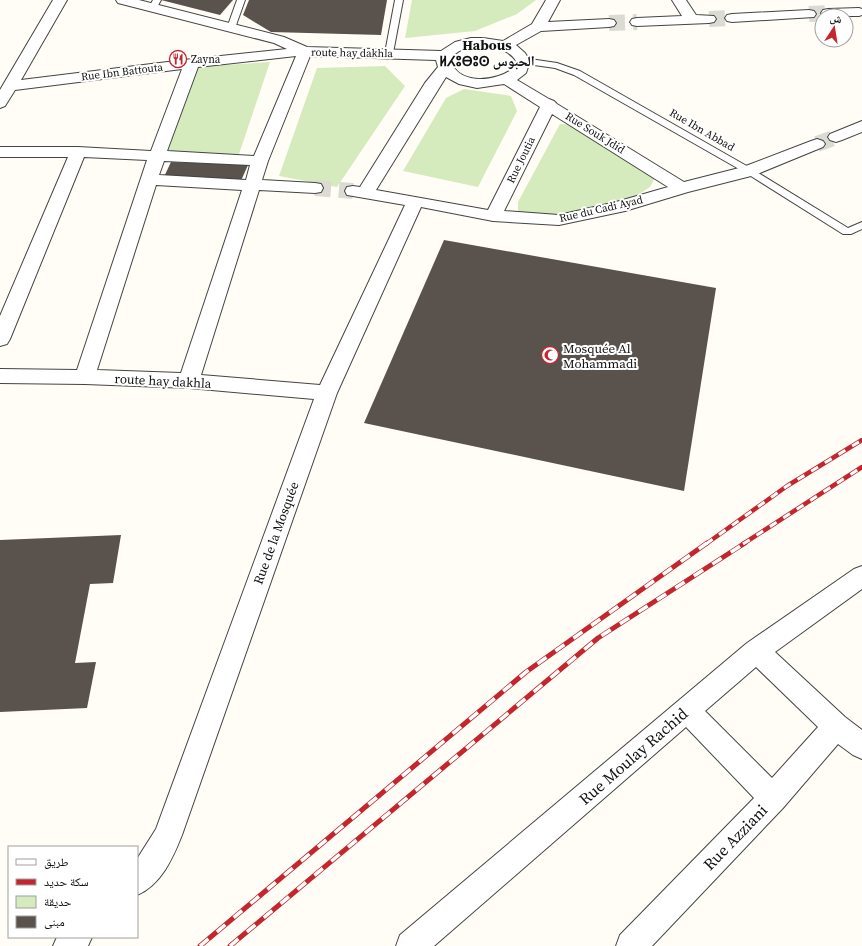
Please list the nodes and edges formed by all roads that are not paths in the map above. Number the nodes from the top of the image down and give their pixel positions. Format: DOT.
graph roads {
  1 [pos="60,0"];
  2 [pos="123,0"];
  3 [pos="241,0"];
  4 [pos="399,0"];
  5 [pos="553,0"];
  6 [pos="679,0"];
  7 [pos="155,4"];
  8 [pos="854,12"];
  9 [pos="859,12"];
  10 [pos="809,14"];
  11 [pos="732,18"];
  12 [pos="709,19"];
  13 [pos="692,20"];
  14 [pos="637,22"];
  15 [pos="609,23"];
  16 [pos="538,27"];
  17 [pos="231,28"];
  18 [pos="505,46"];
  19 [pos="305,51"];
  20 [pos="389,53"];
  21 [pos="523,61"];
  22 [pos="445,62"];
  23 [pos="192,63"];
  24 [pos="507,80"];
  25 [pos="11,86"];
  26 [pos="0,103"];
  27 [pos="548,104"];
  28 [pos="862,126"];
  29 [pos="836,137"];
  30 [pos="818,144"];
  31 [pos="0,152"];
  32 [pos="78,152"];
  33 [pos="157,156"];
  34 [pos="260,161"];
  35 [pos="749,171"];
  36 [pos="150,180"];
  37 [pos="252,185"];
  38 [pos="315,188"];
  39 [pos="682,188"];
  40 [pos="415,201"];
  41 [pos="493,216"];
  42 [pos="862,225"];
  43 [pos="0,339"];
  44 [pos="0,376"];
  45 [pos="85,377"];
  46 [pos="189,382"];
  47 [pos="327,393"];
  48 [pos="862,576"];
  49 [pos="756,651"];
  50 [pos="687,710"];
  51 [pos="836,726"];
  52 [pos="862,746"];
  53 [pos="773,798"];
  54 [pos="142,875"];
  55 [pos="76,938"];
  56 [pos="68,946"];
  57 [pos="411,946"];
  58 [pos="631,946"];
  1 -- 25 [label="street"];
  2 -- 7 [label="street"];
  3 -- 17 [label="lane"];
  4 -- 20 [label="lane"];
  5 -- 16 [label="street"];
  6 -- 13 [label="street"];
  7 -- 17 [label="street"];
  8 -- 9 [label="street"];
  10 -- 11 [label="street"];
  12 -- 13 [label="street"];
  13 -- 14 [label="street"];
  15 -- 16 [label="street"];
  16 -- 18 [label="street"];
  17 -- 19 [label="street"];
  18 -- 21 [label="street"];
  18 -- 22 [label="street"];
  19 -- 20 [label="street, route hay dakhla"];
  19 -- 23 [label="street, Rue Ibn Battouta"];
  19 -- 34 [label="street, route hay dakhla"];
  20 -- 22 [label="street, route hay dakhla"];
  21 -- 24 [label="street"];
  21 -- 35 [label="lane, Rue Ibn Abbad"];
  22 -- 24 [label="street"];
  22 -- 40 [label="street, Rue du Cadi Ayad"];
  23 -- 25 [label="street, Rue Ibn Battouta"];
  23 -- 33 [label="street"];
  24 -- 27 [label="street, Rue Souk Jdid"];
  25 -- 26 [label="street"];
  27 -- 39 [label="street, Rue Souk Jdid"];
  27 -- 41 [label="street, Rue Joutia"];
  28 -- 29 [label="street"];
  30 -- 35 [label="street, Rue du Cadi Ayad"];
  31 -- 32 [label="street"];
  32 -- 33 [label="street"];
  32 -- 43 [label="street"];
  33 -- 34 [label="street"];
  33 -- 36 [label="street"];
  34 -- 37 [label="street, route hay dakhla"];
  35 -- 39 [label="street, Rue du Cadi Ayad"];
  35 -- 42 [label="lane, Rue Ibn Abbad"];
  36 -- 37 [label="street"];
  36 -- 45 [label="street"];
  37 -- 38 [label="street"];
  37 -- 46 [label="street, route hay dakhla"];
  39 -- 41 [label="street, Rue du Cadi Ayad"];
  40 -- 41 [label="street, Rue du Cadi Ayad"];
  40 -- 47 [label="street, Rue de la Mosquée"];
  44 -- 45 [label="street, route hay dakhla"];
  45 -- 46 [label="street, route hay dakhla"];
  46 -- 47 [label="street, route hay dakhla"];
  47 -- 54 [label="street, Rue de la Mosquée"];
  48 -- 49 [label="street, Rue Moulay Rachid"];
  49 -- 50 [label="street, Rue Moulay Rachid"];
  49 -- 51 [label="street"];
  50 -- 53 [label="street"];
  50 -- 57 [label="street, Rue Moulay Rachid"];
  51 -- 52 [label="street"];
  51 -- 53 [label="street, Rue Azziani"];
  53 -- 58 [label="street, Rue Azziani"];
  55 -- 56 [label="street"];
}
